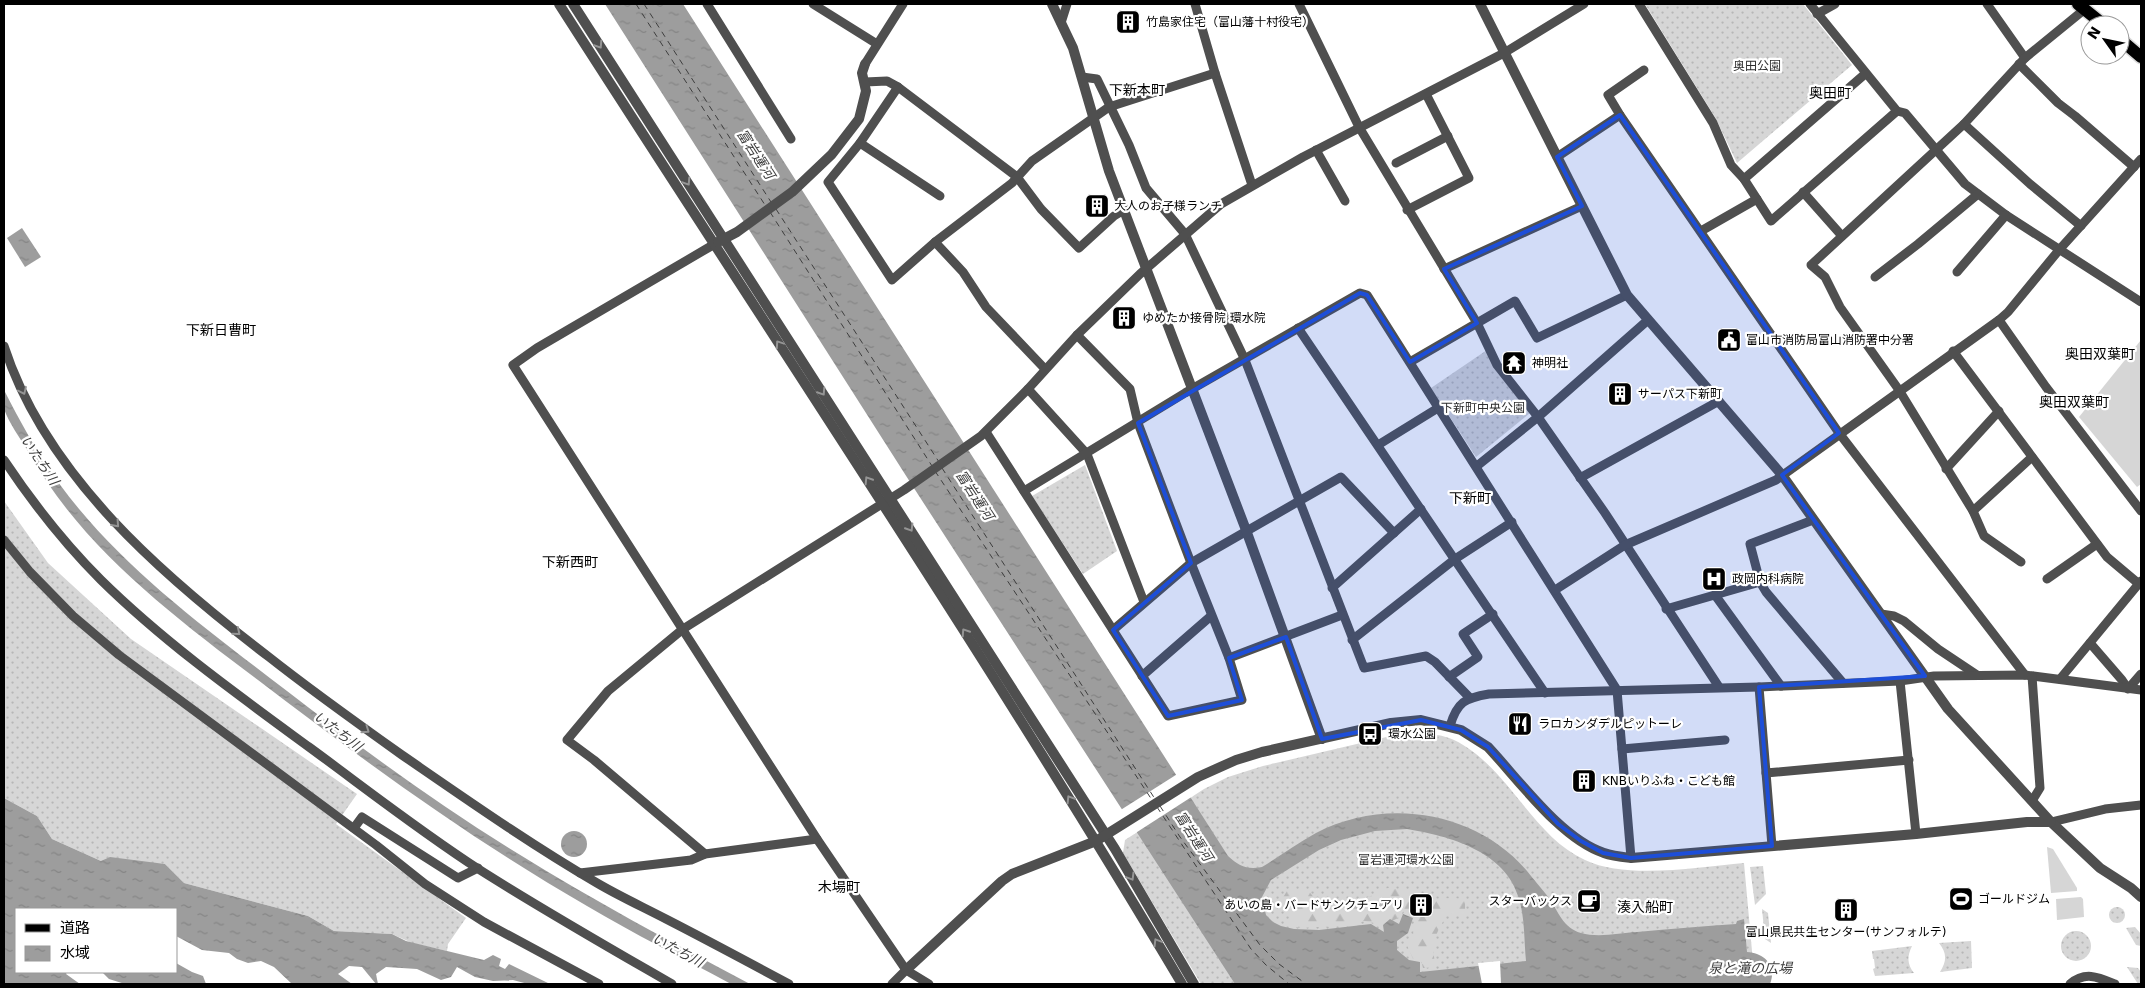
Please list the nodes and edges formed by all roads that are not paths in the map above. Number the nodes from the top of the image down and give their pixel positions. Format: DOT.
graph roads {
  1 [pos="560,4"];
  2 [pos="573,4"];
  3 [pos="707,4"];
  4 [pos="813,4"];
  5 [pos="903,4"];
  6 [pos="1052,4"];
  7 [pos="1067,4"];
  8 [pos="1195,4"];
  9 [pos="1299,4"];
  10 [pos="1480,4"];
  11 [pos="1584,4"];
  12 [pos="1639,4"];
  13 [pos="1810,4"];
  14 [pos="1835,4"];
  15 [pos="1987,4"];
  16 [pos="2082,6"];
  17 [pos="825,7"];
  18 [pos="1817,14"];
  19 [pos="2092,15"];
  20 [pos="1062,23"];
  21 [pos="877,44"];
  22 [pos="2130,47"];
  23 [pos="1504,53"];
  24 [pos="2141,56"];
  25 [pos="2022,61"];
  26 [pos="865,64"];
  27 [pos="1644,70"];
  28 [pos="1215,73"];
  29 [pos="1865,74"];
  30 [pos="1082,77"];
  31 [pos="865,82"];
  32 [pos="898,87"];
  33 [pos="1426,94"];
  34 [pos="1109,107"];
  35 [pos="1897,111"];
  36 [pos="1620,115"];
  37 [pos="1094,117"];
  38 [pos="1964,124"];
  39 [pos="1359,127"];
  40 [pos="1448,136"];
  41 [pos="791,139"];
  42 [pos="860,143"];
  43 [pos="1316,150"];
  44 [pos="1936,150"];
  45 [pos="1557,157"];
  46 [pos="2141,159"];
  47 [pos="1396,163"];
  48 [pos="2134,167"];
  49 [pos="1017,177"];
  50 [pos="1744,179"];
  51 [pos="1252,185"];
  52 [pos="1803,192"];
  53 [pos="1978,194"];
  54 [pos="940,196"];
  55 [pos="1757,199"];
  56 [pos="1345,201"];
  57 [pos="1582,206"];
  58 [pos="1124,210"];
  59 [pos="1408,210"];
  60 [pos="2006,215"];
  61 [pos="2081,226"];
  62 [pos="1700,231"];
  63 [pos="1185,234"];
  64 [pos="1842,236"];
  65 [pos="724,239"];
  66 [pos="935,242"];
  67 [pos="713,245"];
  68 [pos="2059,250"];
  69 [pos="1147,268"];
  70 [pos="1444,270"];
  71 [pos="1957,272"];
  72 [pos="1875,277"];
  73 [pos="1627,294"];
  74 [pos="2141,302"];
  75 [pos="1648,320"];
  76 [pos="1999,320"];
  77 [pos="1477,323"];
  78 [pos="1298,328"];
  79 [pos="1077,335"];
  80 [pos="4,346"];
  81 [pos="1953,351"];
  82 [pos="1245,360"];
  83 [pos="1410,362"];
  84 [pos="1045,369"];
  85 [pos="1028,389"];
  86 [pos="1192,390"];
  87 [pos="1899,390"];
  88 [pos="1719,401"];
  89 [pos="1438,408"];
  90 [pos="1999,411"];
  91 [pos="1538,417"];
  92 [pos="1138,423"];
  93 [pos="986,432"];
  94 [pos="1839,433"];
  95 [pos="1378,445"];
  96 [pos="1086,454"];
  97 [pos="2032,456"];
  98 [pos="4,460"];
  99 [pos="1477,466"];
  100 [pos="1946,469"];
  101 [pos="1782,475"];
  102 [pos="1580,478"];
  103 [pos="1024,491"];
  104 [pos="887,500"];
  105 [pos="1298,500"];
  106 [pos="1421,509"];
  107 [pos="1973,511"];
  108 [pos="2141,511"];
  109 [pos="1813,520"];
  110 [pos="1512,522"];
  111 [pos="1246,530"];
  112 [pos="1394,533"];
  113 [pos="4,540"];
  114 [pos="2097,544"];
  115 [pos="1625,545"];
  116 [pos="1454,559"];
  117 [pos="2021,562"];
  118 [pos="1191,563"];
  119 [pos="2047,579"];
  120 [pos="1760,582"];
  121 [pos="2140,583"];
  122 [pos="1332,588"];
  123 [pos="1555,590"];
  124 [pos="1716,595"];
  125 [pos="1144,602"];
  126 [pos="1666,609"];
  127 [pos="1493,614"];
  128 [pos="1881,614"];
  129 [pos="1342,615"];
  130 [pos="1211,616"];
  131 [pos="683,629"];
  132 [pos="1113,630"];
  133 [pos="1286,637"];
  134 [pos="1352,640"];
  135 [pos="2090,643"];
  136 [pos="1229,658"];
  137 [pos="2141,674"];
  138 [pos="1142,676"];
  139 [pos="1925,676"];
  140 [pos="1977,676"];
  141 [pos="2029,676"];
  142 [pos="1449,677"];
  143 [pos="2060,679"];
  144 [pos="1900,681"];
  145 [pos="1843,683"];
  146 [pos="1781,686"];
  147 [pos="1719,687"];
  148 [pos="1759,687"];
  149 [pos="2128,689"];
  150 [pos="1617,690"];
  151 [pos="2141,690"];
  152 [pos="1545,693"];
  153 [pos="1469,697"];
  154 [pos="1450,726"];
  155 [pos="1322,739"];
  156 [pos="1724,740"];
  157 [pos="1622,749"];
  158 [pos="1909,760"];
  159 [pos="1766,774"];
  160 [pos="2032,800"];
  161 [pos="2141,806"];
  162 [pos="2051,822"];
  163 [pos="354,828"];
  164 [pos="1916,834"];
  165 [pos="1105,835"];
  166 [pos="817,838"];
  167 [pos="1096,841"];
  168 [pos="1772,846"];
  169 [pos="705,854"];
  170 [pos="1631,858"];
  171 [pos="478,868"];
  172 [pos="580,873"];
  173 [pos="2141,897"];
  174 [pos="906,970"];
  175 [pos="1191,983"];
  176 [pos="599,984"];
  177 [pos="672,984"];
  178 [pos="789,984"];
  179 [pos="892,984"];
  180 [pos="929,984"];
  181 [pos="1182,984"];
  182 [pos="2070,984"];
  183 [pos="2115,984"];
  1 -- 67 [label="street"];
  2 -- 65 [label="street, one-way"];
  3 -- 41 [label="street"];
  4 -- 17 [label="street"];
  5 -- 21 [label="street"];
  6 -- 20 [label="street"];
  7 -- 20 [label="street"];
  8 -- 28 [label="street"];
  9 -- 39 [label="street"];
  10 -- 23 [label="street"];
  11 -- 23 [label="street"];
  12 -- 50 [label="street"];
  13 -- 18 [label="street"];
  14 -- 18 [label="street"];
  15 -- 25 [label="street"];
  16 -- 19 [label="main road"];
  16 -- 25 [label="street"];
  17 -- 21 [label="street"];
  18 -- 29 [label="street"];
  20 -- 30 [label="street"];
  21 -- 26 [label="street"];
  22 -- 24 [label="main road"];
  23 -- 33 [label="street"];
  23 -- 45 [label="street"];
  25 -- 38 [label="street"];
  25 -- 48 [label="street"];
  26 -- 31 [label="street"];
  27 -- 36 [label="street"];
  28 -- 34 [label="street"];
  28 -- 51 [label="street"];
  29 -- 35 [label="street"];
  29 -- 50 [label="street"];
  30 -- 34 [label="street"];
  30 -- 37 [label="street"];
  31 -- 32 [label="street"];
  31 -- 65 [label="street"];
  32 -- 42 [label="street"];
  32 -- 49 [label="street"];
  33 -- 39 [label="street"];
  33 -- 40 [label="street"];
  34 -- 37 [label="street"];
  34 -- 63 [label="street"];
  35 -- 44 [label="street"];
  35 -- 52 [label="street"];
  36 -- 45 [label="street"];
  36 -- 62 [label="street"];
  37 -- 49 [label="street"];
  37 -- 58 [label="street"];
  38 -- 44 [label="street"];
  38 -- 61 [label="street"];
  39 -- 43 [label="street"];
  39 -- 59 [label="street"];
  40 -- 47 [label="street"];
  40 -- 59 [label="street"];
  42 -- 54 [label="street"];
  42 -- 66 [label="street"];
  43 -- 51 [label="street"];
  43 -- 56 [label="street"];
  44 -- 53 [label="street"];
  44 -- 64 [label="street"];
  45 -- 57 [label="street"];
  46 -- 48 [label="street"];
  48 -- 61 [label="street"];
  49 -- 58 [label="street"];
  49 -- 66 [label="street"];
  50 -- 55 [label="street"];
  51 -- 63 [label="street"];
  52 -- 55 [label="street"];
  52 -- 64 [label="street"];
  53 -- 60 [label="street"];
  53 -- 72 [label="street"];
  55 -- 62 [label="street"];
  57 -- 70 [label="street"];
  57 -- 73 [label="street"];
  58 -- 69 [label="street"];
  59 -- 70 [label="street"];
  60 -- 68 [label="street"];
  60 -- 71 [label="street"];
  61 -- 68 [label="street"];
  62 -- 94 [label="street"];
  63 -- 69 [label="street"];
  63 -- 82 [label="street"];
  64 -- 87 [label="street"];
  65 -- 67 [label="street"];
  65 -- 104 [label="street, one-way"];
  66 -- 84 [label="street"];
  104 -- 67 [label="street, one-way"];
  67 -- 131 [label="street"];
  68 -- 74 [label="street"];
  68 -- 76 [label="street"];
  69 -- 79 [label="street"];
  69 -- 86 [label="street"];
  70 -- 77 [label="street"];
  73 -- 75 [label="street"];
  73 -- 77 [label="street"];
  75 -- 88 [label="street"];
  75 -- 91 [label="street"];
  76 -- 81 [label="street"];
  76 -- 108 [label="street"];
  77 -- 83 [label="street"];
  77 -- 91 [label="street"];
  78 -- 82 [label="street"];
  78 -- 83 [label="street"];
  78 -- 95 [label="street"];
  79 -- 84 [label="street"];
  79 -- 92 [label="street"];
  80 -- 172 [label="street, one-way"];
  81 -- 87 [label="street"];
  81 -- 90 [label="street"];
  82 -- 86 [label="street"];
  82 -- 105 [label="street"];
  83 -- 89 [label="street"];
  84 -- 85 [label="street"];
  85 -- 93 [label="street"];
  85 -- 96 [label="street"];
  86 -- 92 [label="street"];
  86 -- 111 [label="street"];
  87 -- 94 [label="street"];
  87 -- 100 [label="street"];
  88 -- 101 [label="street"];
  88 -- 102 [label="street"];
  89 -- 95 [label="street"];
  89 -- 99 [label="street"];
  90 -- 97 [label="street"];
  90 -- 100 [label="street"];
  91 -- 99 [label="street"];
  91 -- 102 [label="street"];
  92 -- 96 [label="street"];
  92 -- 118 [label="street"];
  93 -- 103 [label="street"];
  93 -- 104 [label="street"];
  94 -- 101 [label="street"];
  94 -- 141 [label="street"];
  95 -- 106 [label="street"];
  96 -- 103 [label="street"];
  96 -- 125 [label="street"];
  97 -- 107 [label="street"];
  97 -- 114 [label="street"];
  98 -- 171 [label="street"];
  99 -- 110 [label="street"];
  100 -- 107 [label="street"];
  101 -- 109 [label="street"];
  101 -- 115 [label="street"];
  102 -- 115 [label="street"];
  103 -- 132 [label="street"];
  104 -- 131 [label="street"];
  104 -- 165 [label="street, one-way"];
  167 -- 104 [label="street, one-way"];
  105 -- 111 [label="street"];
  105 -- 112 [label="street"];
  105 -- 122 [label="street"];
  106 -- 112 [label="street"];
  106 -- 116 [label="street"];
  107 -- 117 [label="street"];
  109 -- 120 [label="street"];
  109 -- 128 [label="street"];
  110 -- 116 [label="street"];
  110 -- 123 [label="street"];
  111 -- 118 [label="street"];
  111 -- 133 [label="street"];
  112 -- 122 [label="street"];
  113 -- 163 [label="street"];
  114 -- 119 [label="street"];
  114 -- 121 [label="street"];
  115 -- 123 [label="street"];
  115 -- 126 [label="street"];
  116 -- 127 [label="street"];
  116 -- 134 [label="street"];
  118 -- 125 [label="street"];
  118 -- 130 [label="street"];
  120 -- 124 [label="street"];
  120 -- 145 [label="street"];
  121 -- 135 [label="street"];
  122 -- 129 [label="street"];
  123 -- 150 [label="street"];
  124 -- 126 [label="street"];
  124 -- 146 [label="street"];
  125 -- 132 [label="street"];
  126 -- 147 [label="street"];
  127 -- 142 [label="street"];
  127 -- 152 [label="street"];
  128 -- 139 [label="street"];
  128 -- 140 [label="street"];
  129 -- 133 [label="street"];
  129 -- 134 [label="street"];
  130 -- 136 [label="street"];
  130 -- 138 [label="street"];
  131 -- 166 [label="street"];
  131 -- 169 [label="street"];
  132 -- 138 [label="street"];
  133 -- 136 [label="street"];
  133 -- 155 [label="street"];
  134 -- 142 [label="street"];
  135 -- 143 [label="street"];
  135 -- 149 [label="street"];
  136 -- 138 [label="street"];
  137 -- 149 [label="street"];
  139 -- 140 [label="street"];
  139 -- 144 [label="street"];
  139 -- 160 [label="street"];
  140 -- 141 [label="street"];
  141 -- 143 [label="street"];
  141 -- 160 [label="street"];
  142 -- 153 [label="street"];
  143 -- 149 [label="street"];
  144 -- 145 [label="street"];
  144 -- 158 [label="street"];
  145 -- 146 [label="street"];
  146 -- 148 [label="street"];
  147 -- 148 [label="street"];
  147 -- 150 [label="street"];
  148 -- 159 [label="street"];
  149 -- 151 [label="street"];
  150 -- 152 [label="street"];
  150 -- 157 [label="street"];
  152 -- 153 [label="street"];
  153 -- 154 [label="street"];
  154 -- 155 [label="street"];
  154 -- 170 [label="street"];
  155 -- 165 [label="street"];
  156 -- 157 [label="street"];
  157 -- 170 [label="street"];
  158 -- 159 [label="street"];
  158 -- 164 [label="street"];
  159 -- 168 [label="street"];
  160 -- 162 [label="street"];
  161 -- 162 [label="street"];
  162 -- 164 [label="street"];
  162 -- 173 [label="street"];
  163 -- 171 [label="street"];
  163 -- 176 [label="street"];
  164 -- 168 [label="street"];
  165 -- 167 [label="street"];
  165 -- 175 [label="street, one-way"];
  166 -- 169 [label="street"];
  166 -- 174 [label="street"];
  167 -- 174 [label="street"];
  181 -- 167 [label="street, one-way"];
  168 -- 170 [label="street"];
  169 -- 172 [label="street"];
  171 -- 177 [label="street"];
  172 -- 178 [label="street"];
  174 -- 179 [label="street"];
  174 -- 180 [label="street"];
  182 -- 183 [label="street"];
}
